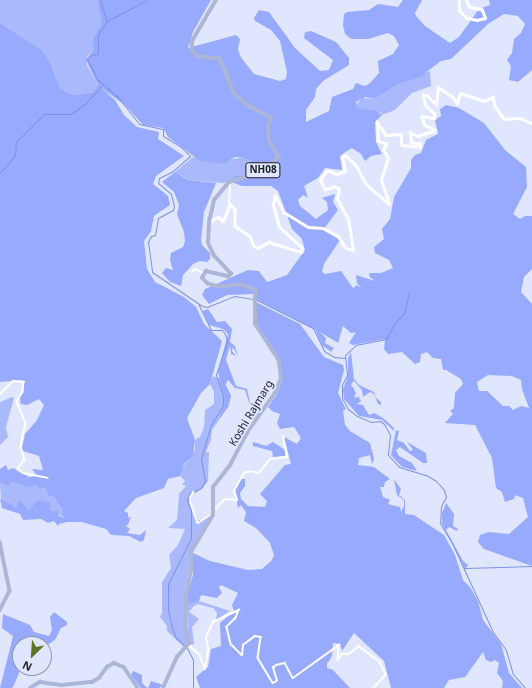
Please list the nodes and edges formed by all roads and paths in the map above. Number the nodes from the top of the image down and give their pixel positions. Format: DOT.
graph roads {
  1 [pos="216,0"];
  2 [pos="459,0"];
  3 [pos="466,0"];
  4 [pos="532,123"];
  5 [pos="230,182"];
  6 [pos="229,204"];
  7 [pos="209,222"];
  8 [pos="192,272"];
  9 [pos="203,273"];
  10 [pos="0,394"];
  11 [pos="283,436"];
  12 [pos="48,478"];
  13 [pos="194,492"];
  14 [pos="214,511"];
  15 [pos="0,542"];
  16 [pos="0,611"];
  17 [pos="188,645"];
  18 [pos="30,688"];
  19 [pos="138,688"];
  20 [pos="163,688"];
  21 [pos="374,688"];
  1 -- 5 [label="main road, NH08"];
  2 -- 3 [label="street"];
  4 -- 6 [label="street"];
  5 -- 6 [label="street"];
  5 -- 7 [label="main road, NH08"];
  6 -- 7 [label="street"];
  7 -- 9 [label="main road, NH08"];
  8 -- 9 [label="street"];
  9 -- 14 [label="main road, Koshi Rajmarg"];
  10 -- 12 [label="street"];
  11 -- 14 [label="street"];
  13 -- 14 [label="street"];
  14 -- 17 [label="main road"];
  15 -- 16 [label="main road"];
  17 -- 20 [label="main road"];
  17 -- 21 [label="street"];
  18 -- 19 [label="main road"];
}
